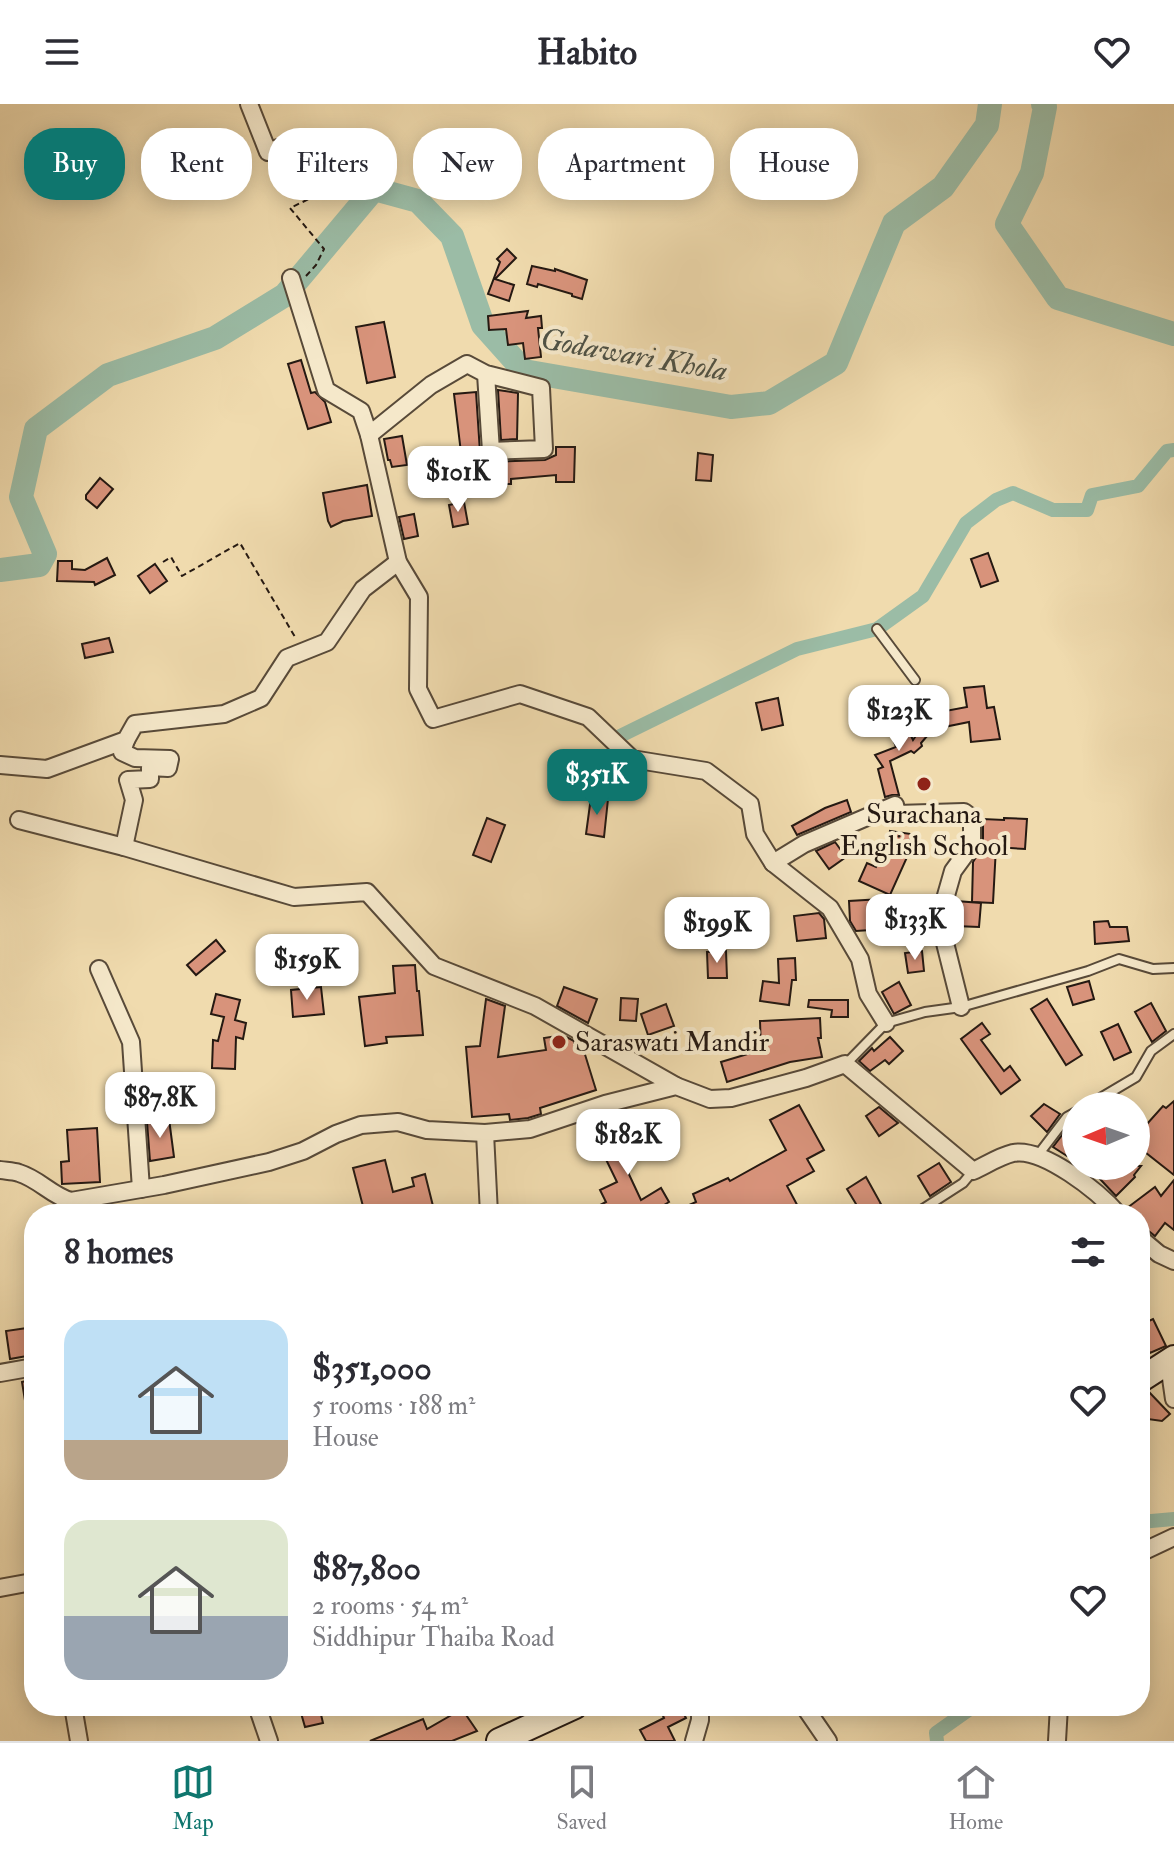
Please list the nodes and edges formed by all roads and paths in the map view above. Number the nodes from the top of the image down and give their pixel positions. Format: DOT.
graph roads {
  1 [pos="249,104"];
  2 [pos="268,152"];
  3 [pos="307,200"];
  4 [pos="293,284"];
  5 [pos="486,374"];
  6 [pos="369,435"];
  7 [pos="163,562"];
  8 [pos="398,562"];
  9 [pos="877,629"];
  10 [pos="299,645"];
  11 [pos="915,680"];
  12 [pos="126,740"];
  13 [pos="0,765"];
  14 [pos="19,820"];
  15 [pos="124,847"];
  16 [pos="773,863"];
  17 [pos="1174,968"];
  18 [pos="99,969"];
  19 [pos="961,1007"];
  20 [pos="886,1023"];
  21 [pos="1174,1034"];
  22 [pos="845,1064"];
  23 [pos="676,1086"];
  24 [pos="1111,1092"];
  25 [pos="1062,1124"];
  26 [pos="485,1133"];
  27 [pos="1038,1155"];
  28 [pos="0,1170"];
  29 [pos="973,1171"];
  30 [pos="141,1189"];
  31 [pos="489,1204"];
  32 [pos="930,1204"];
  33 [pos="1108,1204"];
  34 [pos="1150,1246"];
  35 [pos="1174,1261"];
  36 [pos="1170,1361"];
  37 [pos="24,1369"];
  38 [pos="0,1373"];
  39 [pos="1150,1374"];
  40 [pos="1174,1399"];
  41 [pos="1174,1537"];
  42 [pos="1150,1548"];
  43 [pos="24,1584"];
  44 [pos="0,1588"];
  45 [pos="75,1716"];
  46 [pos="260,1716"];
  47 [pos="553,1716"];
  48 [pos="700,1716"];
  49 [pos="811,1716"];
  50 [pos="1058,1716"];
  51 [pos="79,1741"];
  52 [pos="269,1741"];
  53 [pos="499,1741"];
  54 [pos="694,1741"];
  55 [pos="828,1741"];
  56 [pos="1057,1741"];
  1 -- 2 [label="street"];
  3 -- 4 [label="path"];
  4 -- 6 [label="street"];
  5 -- 5 [label="street"];
  5 -- 6 [label="street"];
  6 -- 8 [label="street"];
  7 -- 10 [label="path"];
  8 -- 12 [label="street"];
  8 -- 16 [label="street"];
  9 -- 11 [label="lane"];
  12 -- 13 [label="street"];
  12 -- 15 [label="street"];
  14 -- 15 [label="street"];
  15 -- 23 [label="street"];
  16 -- 19 [label="street"];
  16 -- 20 [label="street"];
  17 -- 19 [label="lane"];
  18 -- 30 [label="street"];
  19 -- 20 [label="lane"];
  20 -- 22 [label="lane"];
  21 -- 24 [label="lane"];
  22 -- 23 [label="street"];
  22 -- 29 [label="street"];
  23 -- 26 [label="street"];
  25 -- 27 [label="lane"];
  26 -- 30 [label="street"];
  26 -- 31 [label="street"];
  27 -- 29 [label="street"];
  27 -- 33 [label="street"];
  28 -- 30 [label="street"];
  29 -- 32 [label="lane"];
  34 -- 35 [label="street"];
  36 -- 39 [label="street"];
  36 -- 40 [label="street"];
  37 -- 38 [label="street"];
  41 -- 42 [label="street"];
  43 -- 44 [label="street"];
  45 -- 51 [label="street"];
  46 -- 52 [label="street"];
  47 -- 53 [label="street"];
  48 -- 54 [label="street"];
  49 -- 55 [label="street"];
  50 -- 56 [label="street"];
}
